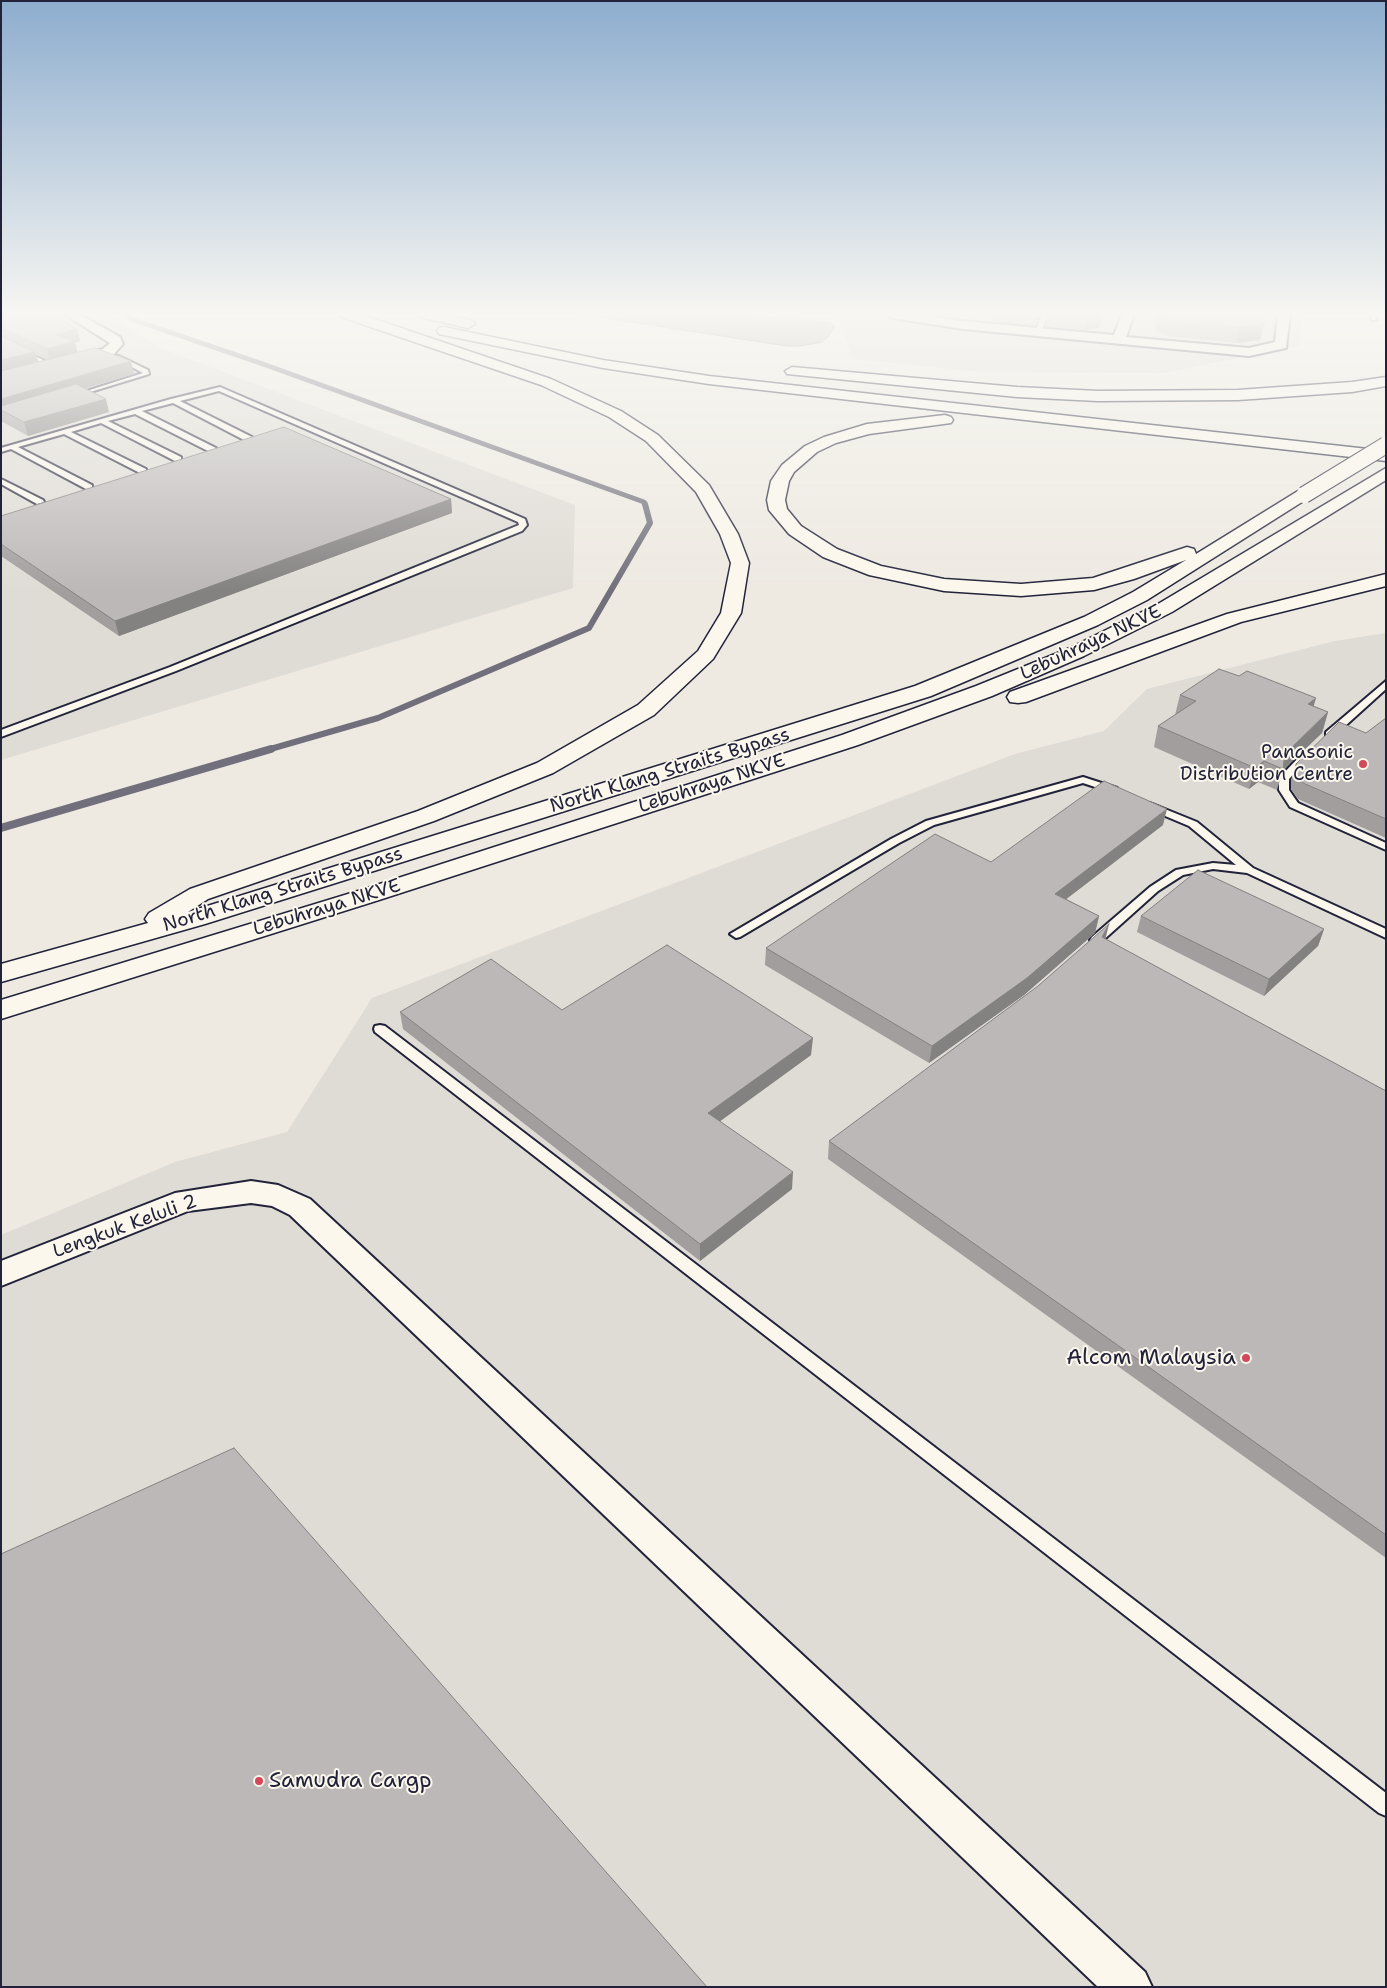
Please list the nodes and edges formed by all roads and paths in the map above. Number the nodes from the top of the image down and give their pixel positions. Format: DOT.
graph roads {
  1 [pos="150,407"];
  2 [pos="187,407"];
  3 [pos="261,407"];
  4 [pos="600,407"];
  5 [pos="946,407"];
  6 [pos="1064,407"];
  7 [pos="136,411"];
  8 [pos="1037,417"];
  9 [pos="102,421"];
  10 [pos="65,432"];
  11 [pos="249,438"];
  12 [pos="1386,443"];
  13 [pos="12,447"];
  14 [pos="1,450"];
  15 [pos="213,450"];
  16 [pos="1386,456"];
  17 [pos="178,460"];
  18 [pos="143,471"];
  19 [pos="1386,473"];
  20 [pos="1,481"];
  21 [pos="89,486"];
  22 [pos="40,502"];
  23 [pos="1282,510"];
  24 [pos="1386,580"];
  25 [pos="1386,595"];
  26 [pos="1386,684"];
  27 [pos="1037,689"];
  28 [pos="1,734"];
  29 [pos="1325,738"];
  30 [pos="1311,752"];
  31 [pos="1123,794"];
  32 [pos="1141,802"];
  33 [pos="1386,847"];
  34 [pos="1249,870"];
  35 [pos="370,895"];
  36 [pos="136,933"];
  37 [pos="736,934"];
  38 [pos="1386,934"];
  39 [pos="1088,947"];
  40 [pos="1,972"];
  41 [pos="1,1010"];
  42 [pos="380,1029"];
  43 [pos="1,1274"];
  44 [pos="1386,1806"];
  45 [pos="1130,1987"];
  1 -- 7 [label="lane"];
  2 -- 11 [label="lane"];
  3 -- 28 [label="lane"];
  4 -- 36 [label="highway"];
  5 -- 8 [label="highway"];
  6 -- 12 [label="highway"];
  7 -- 9 [label="lane"];
  7 -- 15 [label="lane"];
  8 -- 16 [label="highway"];
  8 -- 23 [label="highway"];
  9 -- 10 [label="lane"];
  9 -- 17 [label="lane"];
  10 -- 13 [label="lane"];
  10 -- 18 [label="lane"];
  12 -- 23 [label="highway, bridge"];
  13 -- 14 [label="lane"];
  13 -- 21 [label="lane"];
  19 -- 35 [label="highway, Lebuhraya NKVE"];
  20 -- 22 [label="lane"];
  23 -- 36 [label="highway, North Klang Straits Bypass"];
  24 -- 27 [label="highway"];
  25 -- 27 [label="highway"];
  26 -- 29 [label="lane"];
  27 -- 35 [label="highway"];
  30 -- 33 [label="lane"];
  31 -- 37 [label="lane"];
  32 -- 34 [label="lane"];
  34 -- 38 [label="lane"];
  34 -- 39 [label="lane"];
  35 -- 41 [label="highway, Lebuhraya NKVE"];
  36 -- 40 [label="highway, North Klang Straits Bypass"];
  42 -- 44 [label="lane"];
  43 -- 45 [label="street, Lengkuk Keluli 2"];
}
